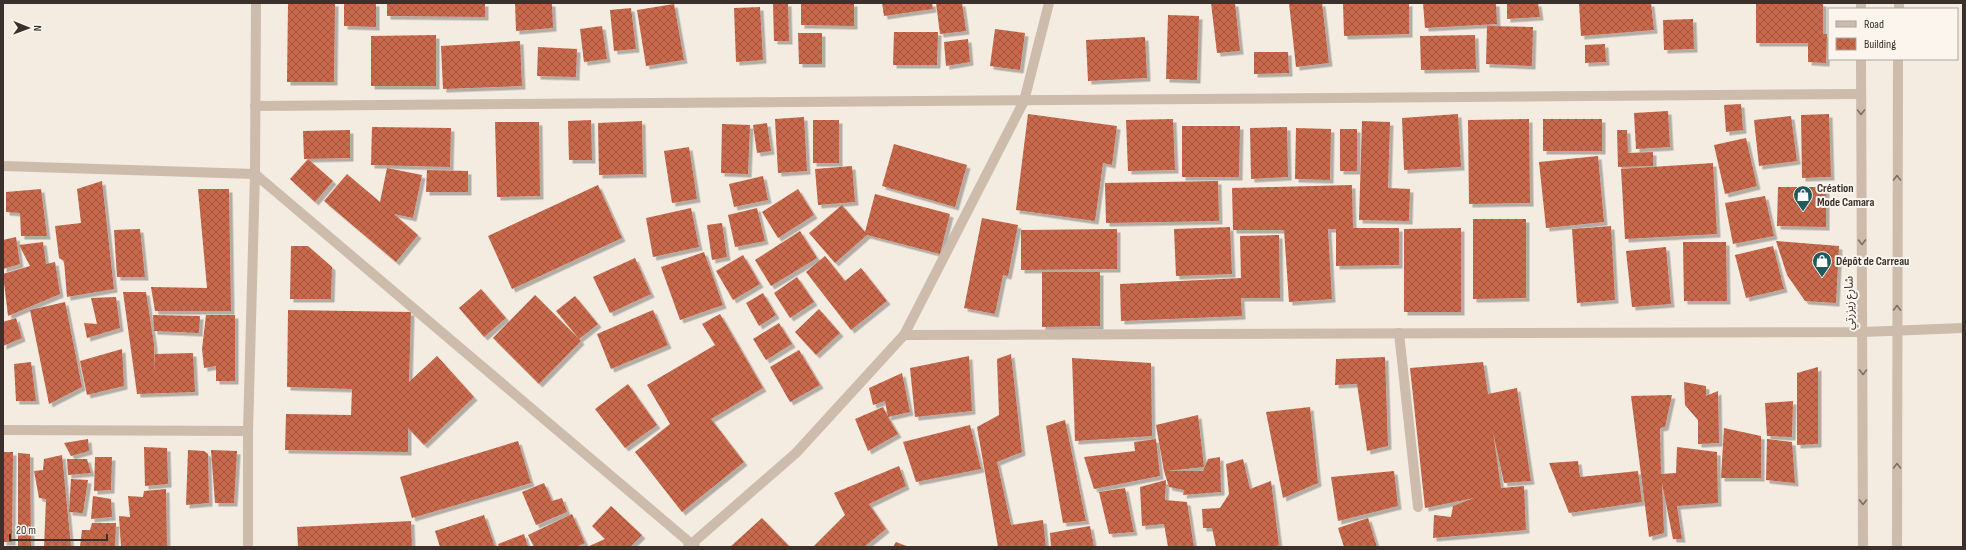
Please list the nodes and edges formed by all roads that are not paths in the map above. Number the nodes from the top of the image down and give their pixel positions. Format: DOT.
graph roads {
  1 [pos="256,3"];
  2 [pos="1049,3"];
  3 [pos="1861,60"];
  4 [pos="1898,60"];
  5 [pos="1860,94"];
  6 [pos="1024,101"];
  7 [pos="255,106"];
  8 [pos="3,166"];
  9 [pos="255,174"];
  10 [pos="1963,328"];
  11 [pos="1896,330"];
  12 [pos="1863,332"];
  13 [pos="1399,333"];
  14 [pos="904,334"];
  15 [pos="3,430"];
  16 [pos="248,431"];
  17 [pos="1418,507"];
  18 [pos="692,546"];
  19 [pos="248,547"];
  20 [pos="1863,547"];
  21 [pos="1897,547"];
  1 -- 7 [label="street"];
  2 -- 6 [label="street"];
  3 -- 5 [label="street, شارع زيزرتي"];
  11 -- 4 [label="street, one-way"];
  5 -- 6 [label="street"];
  5 -- 12 [label="street, شارع زيزرتي, one-way"];
  6 -- 7 [label="street"];
  6 -- 14 [label="street"];
  7 -- 9 [label="street"];
  8 -- 9 [label="street"];
  9 -- 16 [label="street"];
  9 -- 18 [label="street"];
  10 -- 11 [label="street"];
  11 -- 12 [label="street"];
  21 -- 11 [label="street, one-way"];
  12 -- 13 [label="street"];
  12 -- 20 [label="street, شارع زيزرتي, one-way"];
  13 -- 14 [label="street"];
  13 -- 17 [label="street"];
  14 -- 18 [label="street"];
  15 -- 16 [label="street"];
  16 -- 19 [label="street"];
}
